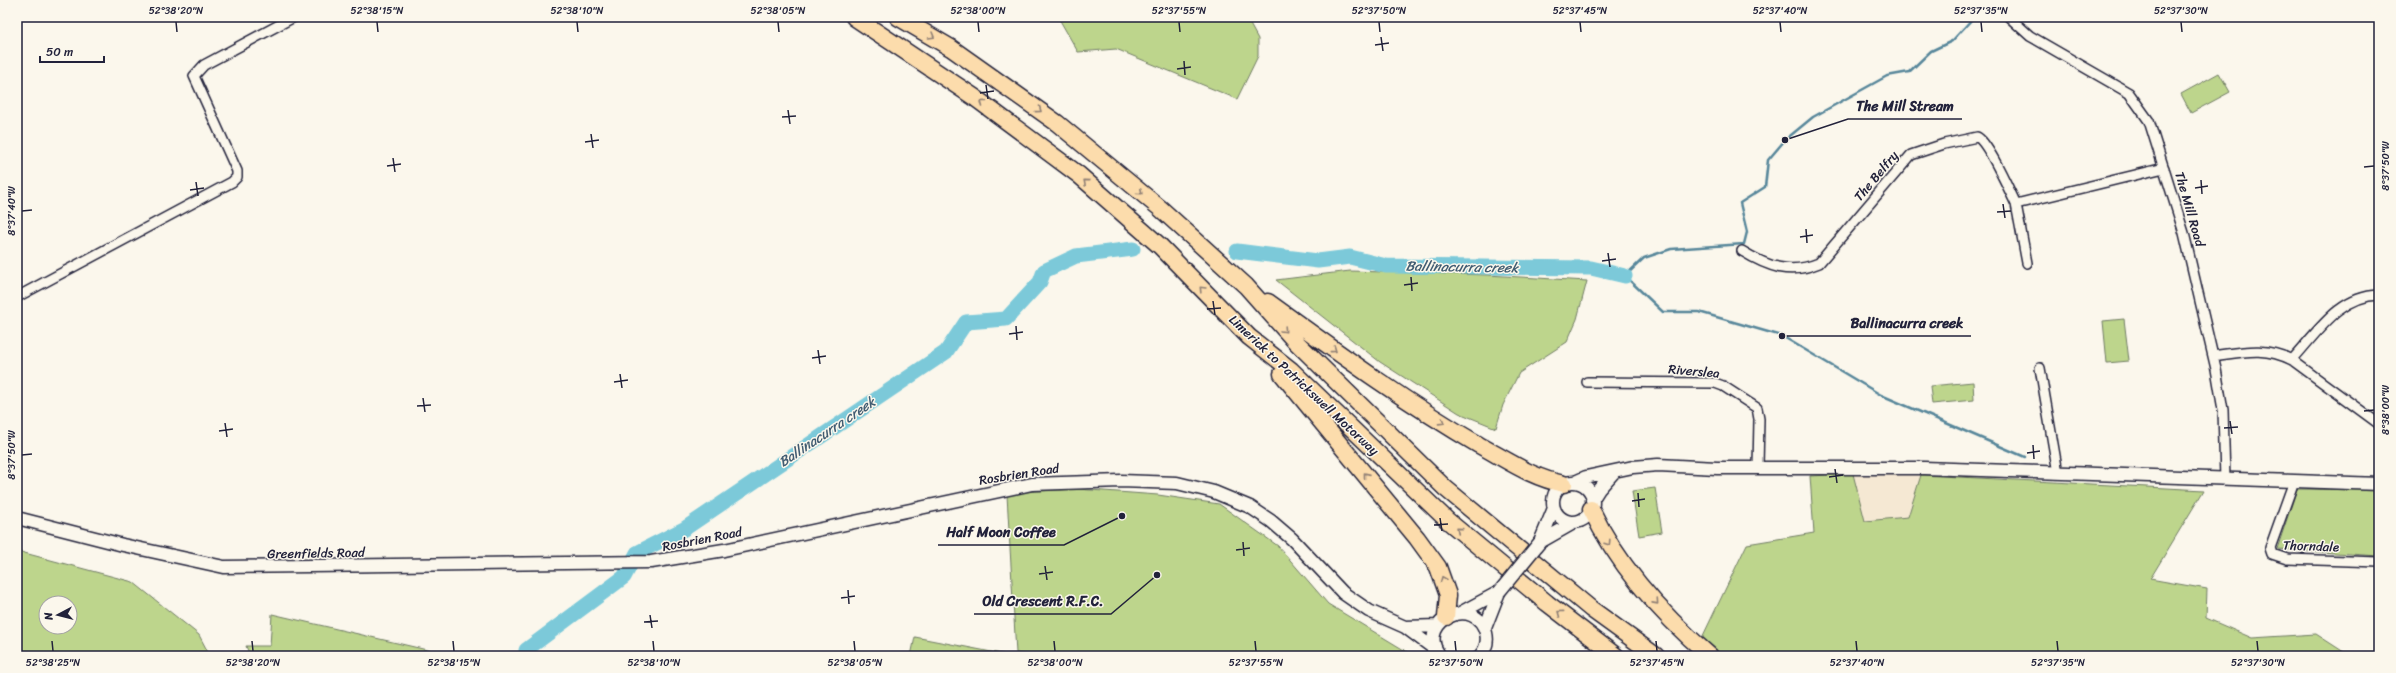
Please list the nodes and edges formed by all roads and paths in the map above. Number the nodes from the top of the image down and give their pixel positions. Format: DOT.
graph roads {
  1 [pos="294,17"];
  2 [pos="854,17"];
  3 [pos="898,17"];
  4 [pos="2009,17"];
  5 [pos="2164,168"];
  6 [pos="2016,204"];
  7 [pos="1742,251"];
  8 [pos="2027,263"];
  9 [pos="1246,286"];
  10 [pos="2379,295"];
  11 [pos="17,297"];
  12 [pos="1249,337"];
  13 [pos="2213,356"];
  14 [pos="2292,360"];
  15 [pos="2040,368"];
  16 [pos="1587,382"];
  17 [pos="2379,424"];
  18 [pos="1758,467"];
  19 [pos="1614,472"];
  20 [pos="2058,473"];
  21 [pos="2225,479"];
  22 [pos="2294,481"];
  23 [pos="1570,483"];
  24 [pos="2379,484"];
  25 [pos="1592,504"];
  26 [pos="1554,508"];
  27 [pos="17,518"];
  28 [pos="1575,522"];
  29 [pos="1540,542"];
  30 [pos="621,562"];
  31 [pos="2379,562"];
  32 [pos="1498,592"];
  33 [pos="1448,618"];
  34 [pos="1405,627"];
  35 [pos="1484,628"];
  36 [pos="1438,653"];
  37 [pos="1480,656"];
  38 [pos="1616,656"];
  39 [pos="1656,656"];
  40 [pos="1710,656"];
  1 -- 11 [label="street"];
  12 -- 2 [label="highway, Limerick to Patrickswell Motorway, one-way"];
  3 -- 9 [label="highway, Limerick to Patrickswell Motorway, one-way"];
  4 -- 5 [label="street, The Mill Road"];
  5 -- 6 [label="street"];
  5 -- 13 [label="street, The Mill Road"];
  6 -- 7 [label="street, The Belfry"];
  6 -- 8 [label="street, The Belfry"];
  9 -- 23 [label="highway, one-way"];
  9 -- 39 [label="highway, Limerick to Patrickswell Motorway, one-way"];
  10 -- 14 [label="street"];
  33 -- 12 [label="highway, one-way"];
  38 -- 12 [label="highway, Limerick to Patrickswell Motorway, one-way"];
  13 -- 14 [label="street"];
  13 -- 21 [label="street, The Mill Road"];
  14 -- 17 [label="street"];
  15 -- 20 [label="street"];
  16 -- 18 [label="street, Riverslea"];
  18 -- 19 [label="street"];
  18 -- 20 [label="street"];
  19 -- 23 [label="street"];
  19 -- 25 [label="street"];
  20 -- 21 [label="street"];
  21 -- 22 [label="street"];
  22 -- 24 [label="street"];
  22 -- 31 [label="street, Thorndale"];
  23 -- 25 [label="street"];
  23 -- 26 [label="street"];
  25 -- 28 [label="street"];
  25 -- 40 [label="highway, one-way"];
  26 -- 28 [label="street"];
  26 -- 29 [label="street"];
  27 -- 30 [label="street, Greenfields Road"];
  28 -- 29 [label="street"];
  29 -- 32 [label="street, bridge"];
  30 -- 34 [label="street, Rosbrien Road"];
  32 -- 33 [label="street"];
  32 -- 35 [label="street"];
  33 -- 34 [label="street, Rosbrien Road"];
  33 -- 35 [label="street"];
  33 -- 36 [label="street"];
  34 -- 36 [label="street, Rosbrien Road"];
  35 -- 37 [label="street"];
}
